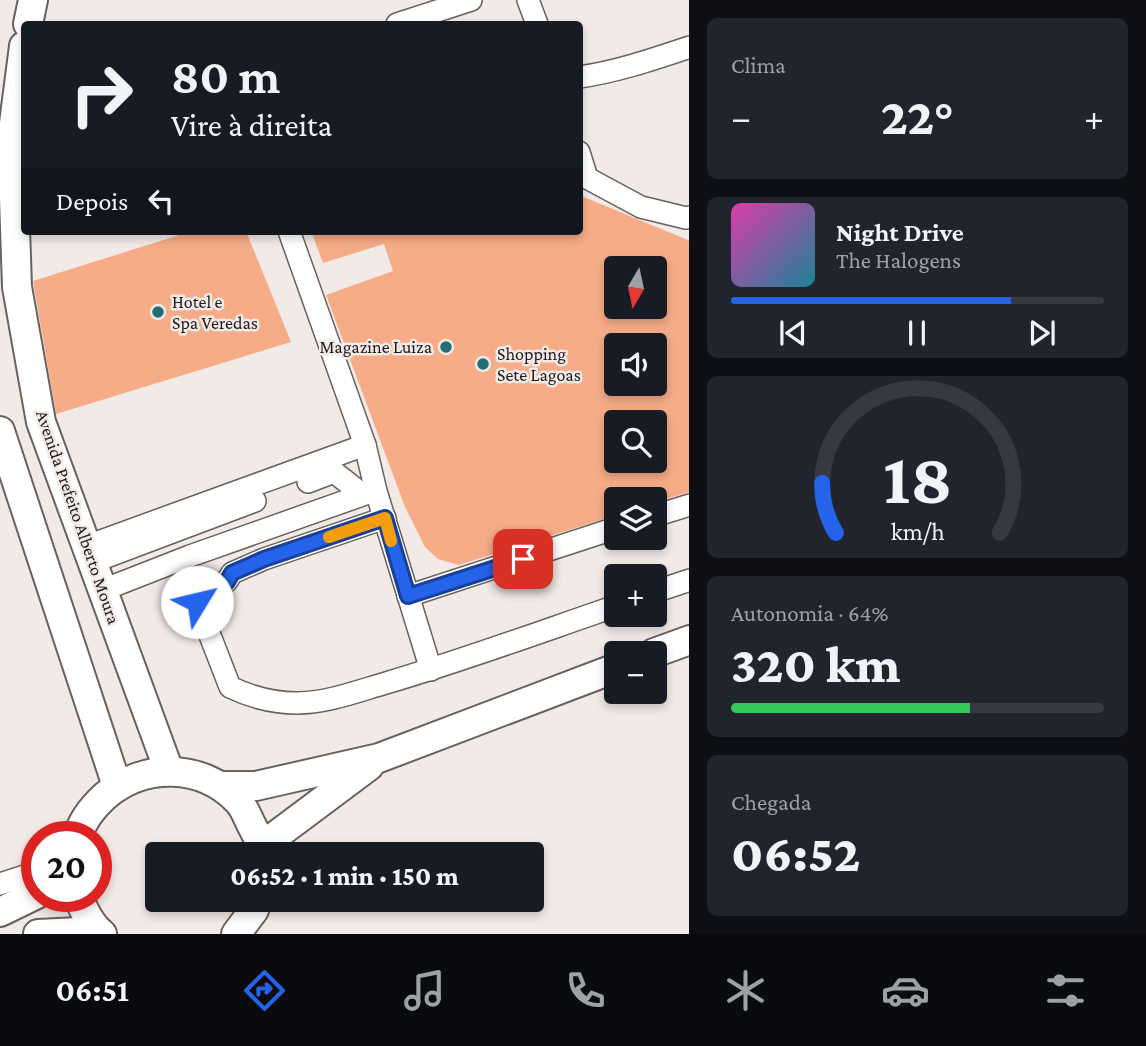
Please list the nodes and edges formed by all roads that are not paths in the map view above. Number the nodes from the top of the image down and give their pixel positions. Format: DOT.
graph roads {
  1 [pos="33,0"];
  2 [pos="471,0"];
  3 [pos="528,0"];
  4 [pos="29,21"];
  5 [pos="406,21"];
  6 [pos="536,21"];
  7 [pos="689,47"];
  8 [pos="21,69"];
  9 [pos="583,77"];
  10 [pos="583,165"];
  11 [pos="689,217"];
  12 [pos="290,235"];
  13 [pos="9,280"];
  14 [pos="0,431"];
  15 [pos="365,445"];
  16 [pos="331,466"];
  17 [pos="369,492"];
  18 [pos="689,505"];
  19 [pos="215,507"];
  20 [pos="667,512"];
  21 [pos="385,518"];
  22 [pos="179,529"];
  23 [pos="604,532"];
  24 [pos="90,554"];
  25 [pos="190,556"];
  26 [pos="689,580"];
  27 [pos="667,588"];
  28 [pos="103,590"];
  29 [pos="408,596"];
  30 [pos="604,610"];
  31 [pos="689,640"];
  32 [pos="667,648"];
  33 [pos="431,670"];
  34 [pos="604,673"];
  35 [pos="379,758"];
  36 [pos="169,771"];
  37 [pos="117,786"];
  38 [pos="221,786"];
  39 [pos="86,821"];
  40 [pos="258,842"];
  41 [pos="272,842"];
  42 [pos="21,877"];
  43 [pos="0,884"];
  44 [pos="21,902"];
  45 [pos="0,912"];
  46 [pos="86,912"];
  47 [pos="252,912"];
  48 [pos="100,932"];
  49 [pos="38,934"];
  50 [pos="236,934"];
  1 -- 4 [label="main road"];
  2 -- 5 [label="street"];
  3 -- 6 [label="street"];
  7 -- 9 [label="street"];
  8 -- 13 [label="main road, Avenida Prefeito Alberto Moura"];
  10 -- 11 [label="street"];
  12 -- 15 [label="street"];
  13 -- 24 [label="main road, Avenida Prefeito Alberto Moura"];
  14 -- 37 [label="main road"];
  15 -- 16 [label="street"];
  15 -- 17 [label="street"];
  16 -- 17 [label="street"];
  16 -- 19 [label="street"];
  17 -- 21 [label="street"];
  17 -- 25 [label="street"];
  18 -- 20 [label="street"];
  19 -- 22 [label="street"];
  19 -- 24 [label="street"];
  21 -- 29 [label="street"];
  21 -- 33 [label="street"];
  22 -- 24 [label="street"];
  22 -- 25 [label="street"];
  23 -- 29 [label="street"];
  24 -- 28 [label="main road, Avenida Prefeito Alberto Moura"];
  25 -- 28 [label="street"];
  26 -- 27 [label="street"];
  28 -- 36 [label="main road, Avenida Prefeito Alberto Moura"];
  29 -- 33 [label="street"];
  30 -- 33 [label="street"];
  31 -- 32 [label="main road"];
  34 -- 35 [label="main road"];
  35 -- 38 [label="main road"];
  35 -- 41 [label="main road"];
  36 -- 37 [label="main road"];
  36 -- 38 [label="main road"];
  37 -- 39 [label="main road"];
  38 -- 40 [label="main road"];
  42 -- 43 [label="street"];
  44 -- 45 [label="main road"];
  46 -- 48 [label="main road"];
  47 -- 50 [label="main road"];
  48 -- 49 [label="main road"];
}
